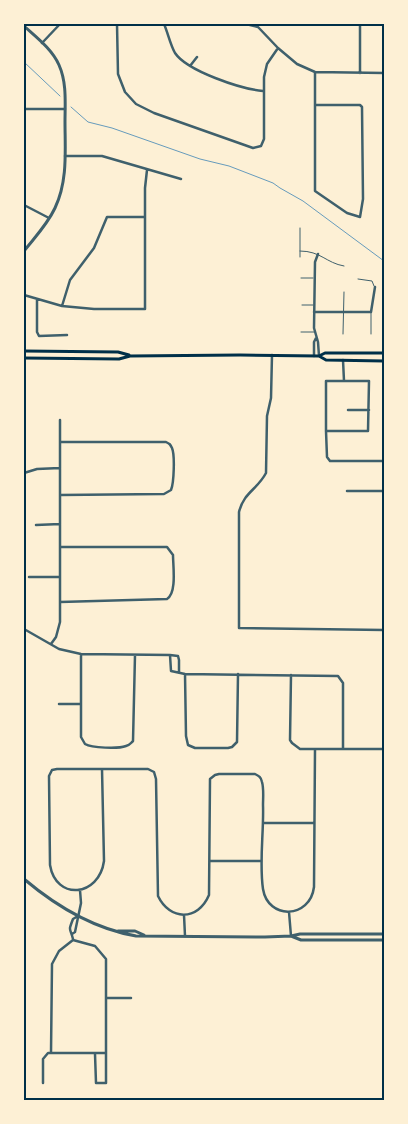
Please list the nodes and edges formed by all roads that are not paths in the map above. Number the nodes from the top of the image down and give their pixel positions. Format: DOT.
graph roads {
  1 [pos="60,24"];
  2 [pos="117,24"];
  3 [pos="128,24"];
  4 [pos="164,24"];
  5 [pos="360,24"];
  6 [pos="250,25"];
  7 [pos="24,26"];
  8 [pos="42,42"];
  9 [pos="278,48"];
  10 [pos="197,57"];
  11 [pos="190,66"];
  12 [pos="315,72"];
  13 [pos="360,73"];
  14 [pos="384,73"];
  15 [pos="263,91"];
  16 [pos="315,105"];
  17 [pos="65,107"];
  18 [pos="24,109"];
  19 [pos="65,156"];
  20 [pos="147,170"];
  21 [pos="181,179"];
  22 [pos="24,205"];
  23 [pos="145,217"];
  24 [pos="50,218"];
  25 [pos="300,228"];
  26 [pos="24,251"];
  27 [pos="300,251"];
  28 [pos="318,254"];
  29 [pos="300,257"];
  30 [pos="344,266"];
  31 [pos="301,278"];
  32 [pos="315,278"];
  33 [pos="358,280"];
  34 [pos="375,287"];
  35 [pos="344,292"];
  36 [pos="24,295"];
  37 [pos="37,299"];
  38 [pos="314,304"];
  39 [pos="302,305"];
  40 [pos="62,306"];
  41 [pos="314,312"];
  42 [pos="344,312"];
  43 [pos="371,312"];
  44 [pos="301,332"];
  45 [pos="314,332"];
  46 [pos="343,334"];
  47 [pos="371,334"];
  48 [pos="67,335"];
  49 [pos="316,338"];
  50 [pos="24,351"];
  51 [pos="384,354"];
  52 [pos="272,355"];
  53 [pos="130,356"];
  54 [pos="314,356"];
  55 [pos="319,356"];
  56 [pos="24,358"];
  57 [pos="344,360"];
  58 [pos="384,361"];
  59 [pos="344,381"];
  60 [pos="348,410"];
  61 [pos="369,410"];
  62 [pos="60,420"];
  63 [pos="326,431"];
  64 [pos="60,442"];
  65 [pos="384,461"];
  66 [pos="60,468"];
  67 [pos="384,470"];
  68 [pos="24,473"];
  69 [pos="384,484"];
  70 [pos="347,491"];
  71 [pos="384,491"];
  72 [pos="60,495"];
  73 [pos="36,524"];
  74 [pos="60,524"];
  75 [pos="60,547"];
  76 [pos="29,577"];
  77 [pos="60,577"];
  78 [pos="60,602"];
  79 [pos="24,630"];
  80 [pos="384,630"];
  81 [pos="51,644"];
  82 [pos="81,654"];
  83 [pos="135,654"];
  84 [pos="170,654"];
  85 [pos="179,672"];
  86 [pos="185,674"];
  87 [pos="238,674"];
  88 [pos="290,674"];
  89 [pos="59,704"];
  90 [pos="81,704"];
  91 [pos="343,748"];
  92 [pos="384,748"];
  93 [pos="315,749"];
  94 [pos="102,769"];
  95 [pos="384,806"];
  96 [pos="264,823"];
  97 [pos="314,823"];
  98 [pos="210,861"];
  99 [pos="262,861"];
  100 [pos="24,879"];
  101 [pos="80,890"];
  102 [pos="384,893"];
  103 [pos="289,912"];
  104 [pos="184,914"];
  105 [pos="78,916"];
  106 [pos="72,934"];
  107 [pos="384,934"];
  108 [pos="185,936"];
  109 [pos="291,936"];
  110 [pos="73,940"];
  111 [pos="384,940"];
  112 [pos="107,998"];
  113 [pos="131,998"];
  114 [pos="51,1053"];
  115 [pos="106,1053"];
  116 [pos="95,1054"];
  117 [pos="43,1083"];
  1 -- 8 [label="street"];
  2 -- 3 [label="street"];
  2 -- 15 [label="street"];
  4 -- 11 [label="street"];
  5 -- 13 [label="street"];
  6 -- 9 [label="street"];
  7 -- 8 [label="street"];
  8 -- 17 [label="street"];
  9 -- 12 [label="street"];
  9 -- 15 [label="street"];
  10 -- 11 [label="street"];
  11 -- 15 [label="street"];
  12 -- 13 [label="street"];
  12 -- 16 [label="street"];
  13 -- 14 [label="street"];
  16 -- 16 [label="street"];
  17 -- 18 [label="street"];
  17 -- 19 [label="street"];
  19 -- 20 [label="street"];
  19 -- 24 [label="street"];
  20 -- 21 [label="street"];
  20 -- 23 [label="street"];
  22 -- 24 [label="street"];
  23 -- 40 [label="street"];
  23 -- 40 [label="street"];
  24 -- 26 [label="street"];
  25 -- 27 [label="lane"];
  27 -- 28 [label="lane"];
  27 -- 29 [label="lane"];
  28 -- 30 [label="lane"];
  28 -- 32 [label="street"];
  31 -- 32 [label="lane"];
  32 -- 38 [label="street"];
  33 -- 34 [label="lane"];
  34 -- 43 [label="street"];
  35 -- 42 [label="lane"];
  36 -- 37 [label="street"];
  37 -- 40 [label="street"];
  37 -- 48 [label="street"];
  38 -- 39 [label="lane"];
  38 -- 41 [label="street"];
  41 -- 42 [label="street"];
  41 -- 45 [label="street"];
  42 -- 43 [label="street"];
  42 -- 46 [label="lane"];
  43 -- 47 [label="lane"];
  44 -- 45 [label="lane"];
  45 -- 49 [label="street"];
  49 -- 54 [label="street"];
  49 -- 55 [label="street"];
  50 -- 53 [label="main road"];
  51 -- 55 [label="main road"];
  52 -- 53 [label="main road"];
  52 -- 54 [label="main road"];
  52 -- 80 [label="street"];
  53 -- 56 [label="main road"];
  54 -- 55 [label="main road"];
  55 -- 57 [label="main road"];
  57 -- 58 [label="main road"];
  57 -- 59 [label="street"];
  59 -- 61 [label="street"];
  59 -- 63 [label="street"];
  60 -- 61 [label="street"];
  61 -- 63 [label="street"];
  62 -- 64 [label="street"];
  63 -- 65 [label="street"];
  64 -- 66 [label="street"];
  64 -- 72 [label="street"];
  66 -- 68 [label="street"];
  66 -- 72 [label="street"];
  67 -- 69 [label="main road"];
  70 -- 71 [label="street"];
  72 -- 74 [label="street"];
  73 -- 74 [label="street"];
  74 -- 75 [label="street"];
  75 -- 77 [label="street"];
  75 -- 78 [label="street"];
  76 -- 77 [label="street"];
  77 -- 78 [label="street"];
  78 -- 81 [label="street"];
  79 -- 81 [label="street"];
  81 -- 82 [label="street"];
  82 -- 83 [label="street"];
  82 -- 90 [label="street"];
  83 -- 84 [label="street"];
  83 -- 90 [label="street"];
  84 -- 85 [label="street"];
  84 -- 85 [label="street"];
  85 -- 86 [label="street"];
  86 -- 87 [label="street"];
  86 -- 87 [label="street"];
  87 -- 88 [label="street"];
  88 -- 91 [label="street"];
  88 -- 93 [label="street"];
  89 -- 90 [label="street"];
  91 -- 92 [label="street"];
  91 -- 93 [label="street"];
  93 -- 97 [label="street"];
  94 -- 101 [label="street"];
  94 -- 101 [label="street"];
  94 -- 104 [label="street"];
  95 -- 102 [label="main road"];
  96 -- 97 [label="street"];
  96 -- 98 [label="street"];
  96 -- 99 [label="street"];
  97 -- 103 [label="street"];
  98 -- 99 [label="street"];
  98 -- 104 [label="street"];
  99 -- 103 [label="street"];
  100 -- 105 [label="street"];
  101 -- 105 [label="street"];
  103 -- 109 [label="street"];
  104 -- 108 [label="street"];
  105 -- 106 [label="street"];
  105 -- 106 [label="street"];
  105 -- 108 [label="street"];
  106 -- 110 [label="street"];
  107 -- 109 [label="street"];
  108 -- 109 [label="street"];
  109 -- 111 [label="street"];
  110 -- 112 [label="street"];
  110 -- 114 [label="street"];
  112 -- 113 [label="street"];
  112 -- 115 [label="street"];
  114 -- 116 [label="street"];
  114 -- 117 [label="street"];
  115 -- 116 [label="street"];
  115 -- 116 [label="street"];
}
